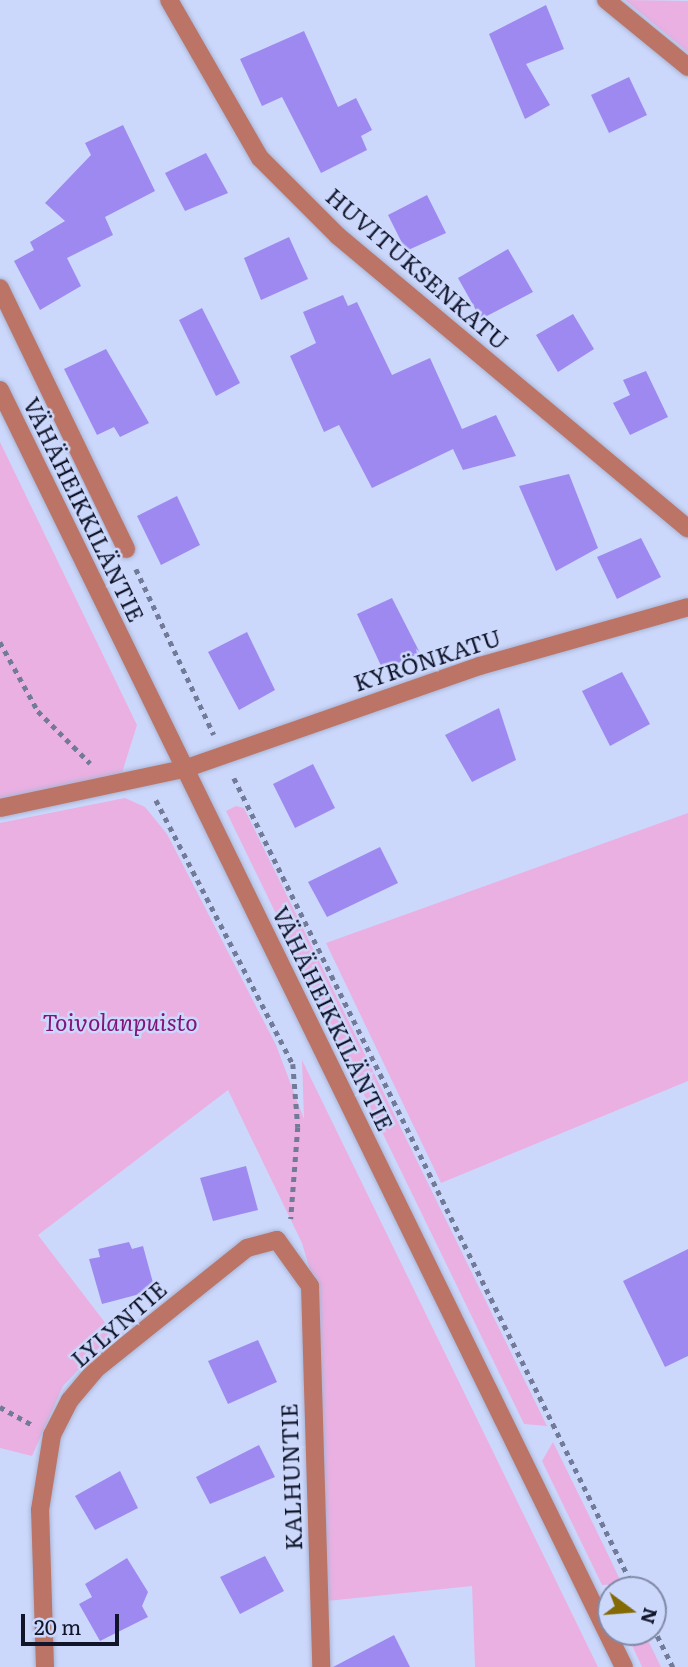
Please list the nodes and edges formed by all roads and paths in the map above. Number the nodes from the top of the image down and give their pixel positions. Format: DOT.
graph roads {
  1 [pos="169,0"];
  2 [pos="606,0"];
  3 [pos="688,67"];
  4 [pos="0,288"];
  5 [pos="0,390"];
  6 [pos="688,529"];
  7 [pos="126,549"];
  8 [pos="688,607"];
  9 [pos="0,642"];
  10 [pos="222,751"];
  11 [pos="184,769"];
  12 [pos="144,781"];
  13 [pos="121,785"];
  14 [pos="0,808"];
  15 [pos="277,1240"];
  16 [pos="0,1408"];
  17 [pos="11,1415"];
  18 [pos="628,1576"];
  19 [pos="662,1646"];
  20 [pos="45,1667"];
  21 [pos="321,1667"];
  22 [pos="624,1667"];
  23 [pos="673,1667"];
  1 -- 6 [label="street, HUVITUKSENKATU"];
  2 -- 3 [label="street"];
  4 -- 7 [label="street, VÄHÄHEIKKILÄNTIE"];
  5 -- 11 [label="street, VÄHÄHEIKKILÄNTIE"];
  7 -- 10 [label="path"];
  8 -- 10 [label="street, KYRÖNKATU"];
  9 -- 13 [label="path"];
  10 -- 11 [label="street, KYRÖNKATU"];
  10 -- 18 [label="path"];
  11 -- 12 [label="street, KYRÖNKATU"];
  11 -- 22 [label="street, VÄHÄHEIKKILÄNTIE"];
  12 -- 13 [label="street, KYRÖNKATU"];
  12 -- 15 [label="path"];
  13 -- 14 [label="street, KYRÖNKATU"];
  15 -- 20 [label="street, LYLYNTIE"];
  15 -- 21 [label="street, KALHUNTIE"];
  16 -- 17 [label="path"];
  19 -- 23 [label="path"];
}
